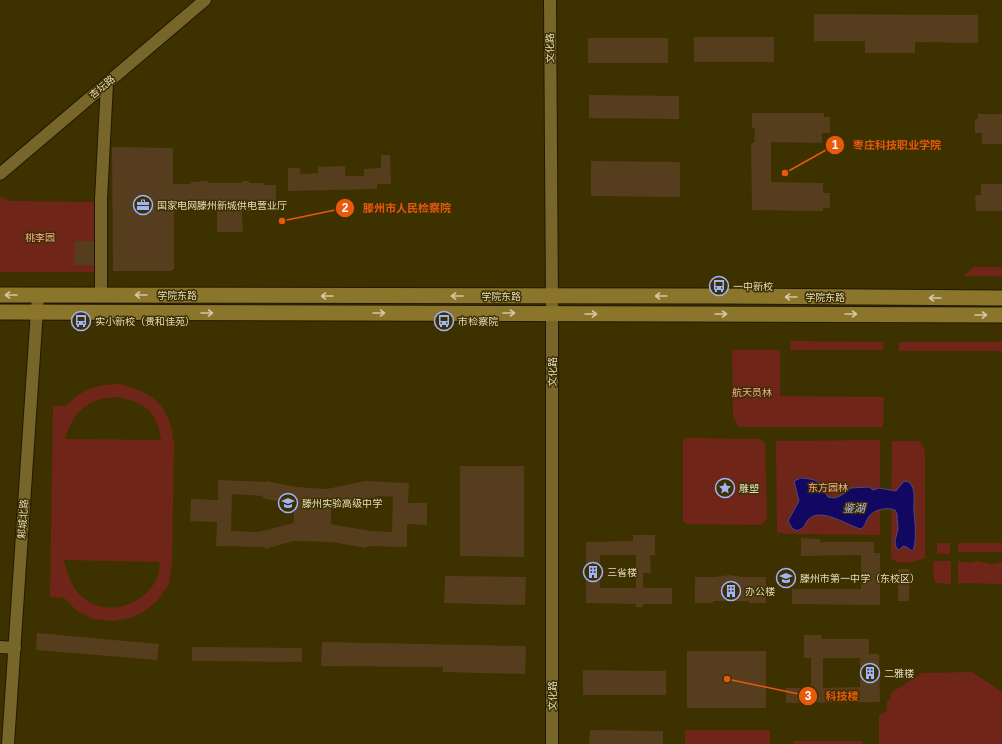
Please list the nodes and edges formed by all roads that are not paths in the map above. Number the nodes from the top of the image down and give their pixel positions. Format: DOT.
graph roads {
  1 [pos="205,0"];
  2 [pos="550,0"];
  3 [pos="107,83"];
  4 [pos="0,174"];
  5 [pos="0,295"];
  6 [pos="38,295"];
  7 [pos="101,295"];
  8 [pos="552,296"];
  9 [pos="1002,298"];
  10 [pos="0,312"];
  11 [pos="37,312"];
  12 [pos="552,313"];
  13 [pos="1002,315"];
  14 [pos="0,647"];
  15 [pos="15,648"];
  16 [pos="8,744"];
  17 [pos="552,744"];
  1 -- 3 [label="street, 杏坛路"];
  2 -- 8 [label="street, 文化路"];
  3 -- 4 [label="street, 杏坛路"];
  3 -- 7 [label="street"];
  6 -- 5 [label="main road, 学院东路, one-way"];
  6 -- 7 [label="main road, 学院东路"];
  6 -- 11 [label="street, 邾城北路"];
  8 -- 7 [label="main road, 学院东路, one-way"];
  9 -- 8 [label="main road, 学院东路, one-way"];
  8 -- 12 [label="street, 文化路"];
  10 -- 11 [label="main road, 学院东路"];
  11 -- 12 [label="main road, 学院东路, one-way"];
  11 -- 15 [label="street, 邾城北路"];
  12 -- 13 [label="main road, 学院东路, one-way"];
  12 -- 17 [label="street, 文化路"];
  14 -- 15 [label="street"];
  15 -- 16 [label="street, 邾城北路"];
}
